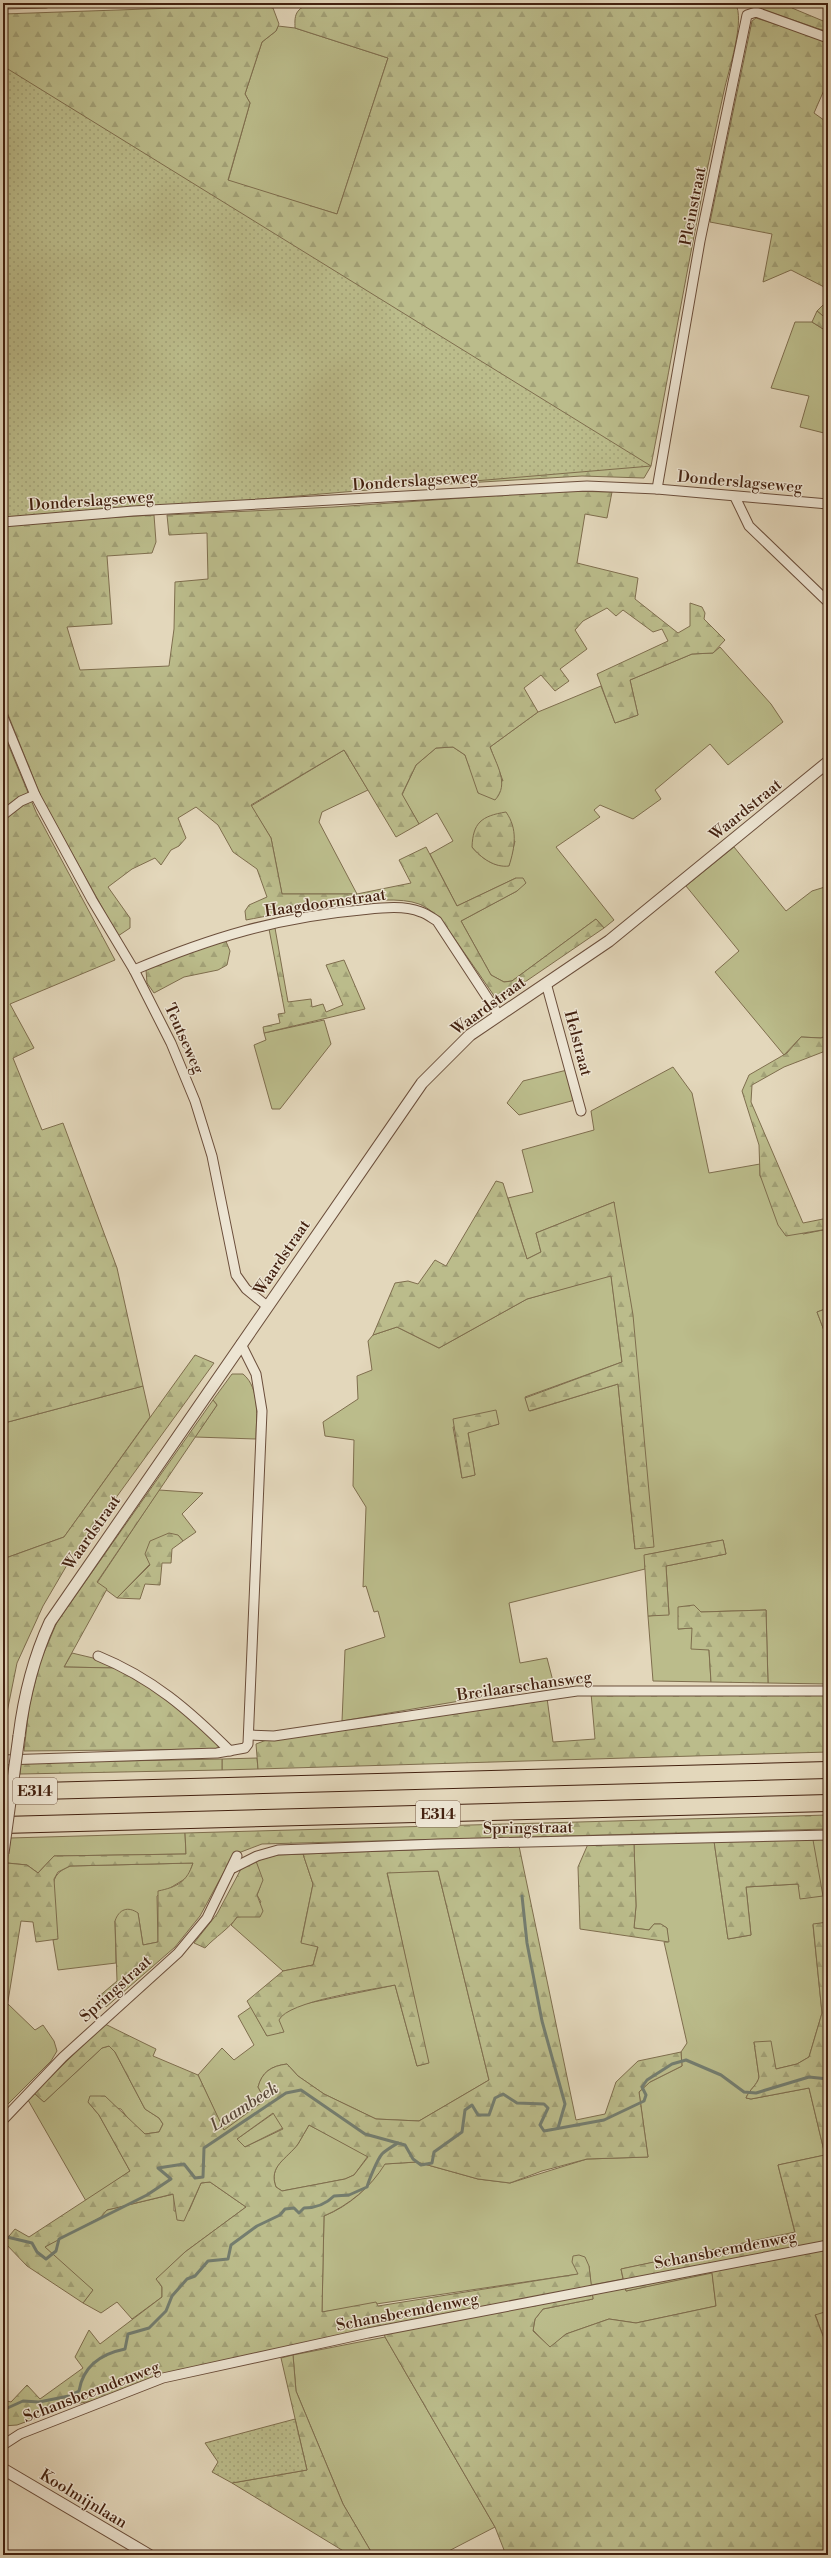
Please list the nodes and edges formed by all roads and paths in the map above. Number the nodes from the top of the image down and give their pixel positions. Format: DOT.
graph roads {
  1 [pos="46,3"];
  2 [pos="3,4"];
  3 [pos="828,38"];
  4 [pos="657,489"];
  5 [pos="735,497"];
  6 [pos="828,504"];
  7 [pos="3,522"];
  8 [pos="828,602"];
  9 [pos="3,716"];
  10 [pos="828,762"];
  11 [pos="35,795"];
  12 [pos="3,815"];
  13 [pos="134,970"];
  14 [pos="546,983"];
  15 [pos="498,1014"];
  16 [pos="581,1111"];
  17 [pos="267,1306"];
  18 [pos="241,1344"];
  19 [pos="98,1656"];
  20 [pos="828,1691"];
  21 [pos="249,1735"];
  22 [pos="230,1751"];
  23 [pos="3,1760"];
  24 [pos="828,1770"];
  25 [pos="3,1792"];
  26 [pos="828,1803"];
  27 [pos="3,1825"];
  28 [pos="828,1835"];
  29 [pos="3,1853"];
  30 [pos="237,1856"];
  31 [pos="233,1868"];
  32 [pos="3,2120"];
  33 [pos="828,2245"];
  34 [pos="3,2445"];
  35 [pos="3,2469"];
  36 [pos="149,2555"];
  1 -- 2 [label="street"];
  3 -- 4 [label="street, Pleinstraat"];
  4 -- 5 [label="street, Donderslagseweg"];
  4 -- 7 [label="street, Donderslagseweg"];
  5 -- 6 [label="street, Donderslagseweg"];
  5 -- 8 [label="street"];
  9 -- 11 [label="street, Teutseweg"];
  10 -- 14 [label="street, Waardstraat"];
  11 -- 12 [label="street"];
  11 -- 13 [label="street, Teutseweg"];
  13 -- 15 [label="street, Haagdoornstraat"];
  13 -- 17 [label="street, Teutseweg"];
  14 -- 15 [label="street, Waardstraat"];
  14 -- 16 [label="street, Helstraat"];
  15 -- 17 [label="street, Waardstraat"];
  17 -- 18 [label="street, Waardstraat"];
  18 -- 21 [label="street"];
  18 -- 29 [label="street, Waardstraat, bridge"];
  19 -- 22 [label="street"];
  20 -- 21 [label="street, Breilaarschansweg"];
  21 -- 22 [label="street"];
  22 -- 23 [label="street"];
  24 -- 25 [label="highway, E314"];
  26 -- 27 [label="highway, E314"];
  28 -- 31 [label="street, Springstraat"];
  30 -- 31 [label="street, Springstraat"];
  31 -- 32 [label="street, Springstraat"];
  33 -- 34 [label="street, Schansbeemdenweg"];
  35 -- 36 [label="street, Koolmijnlaan"];
}
